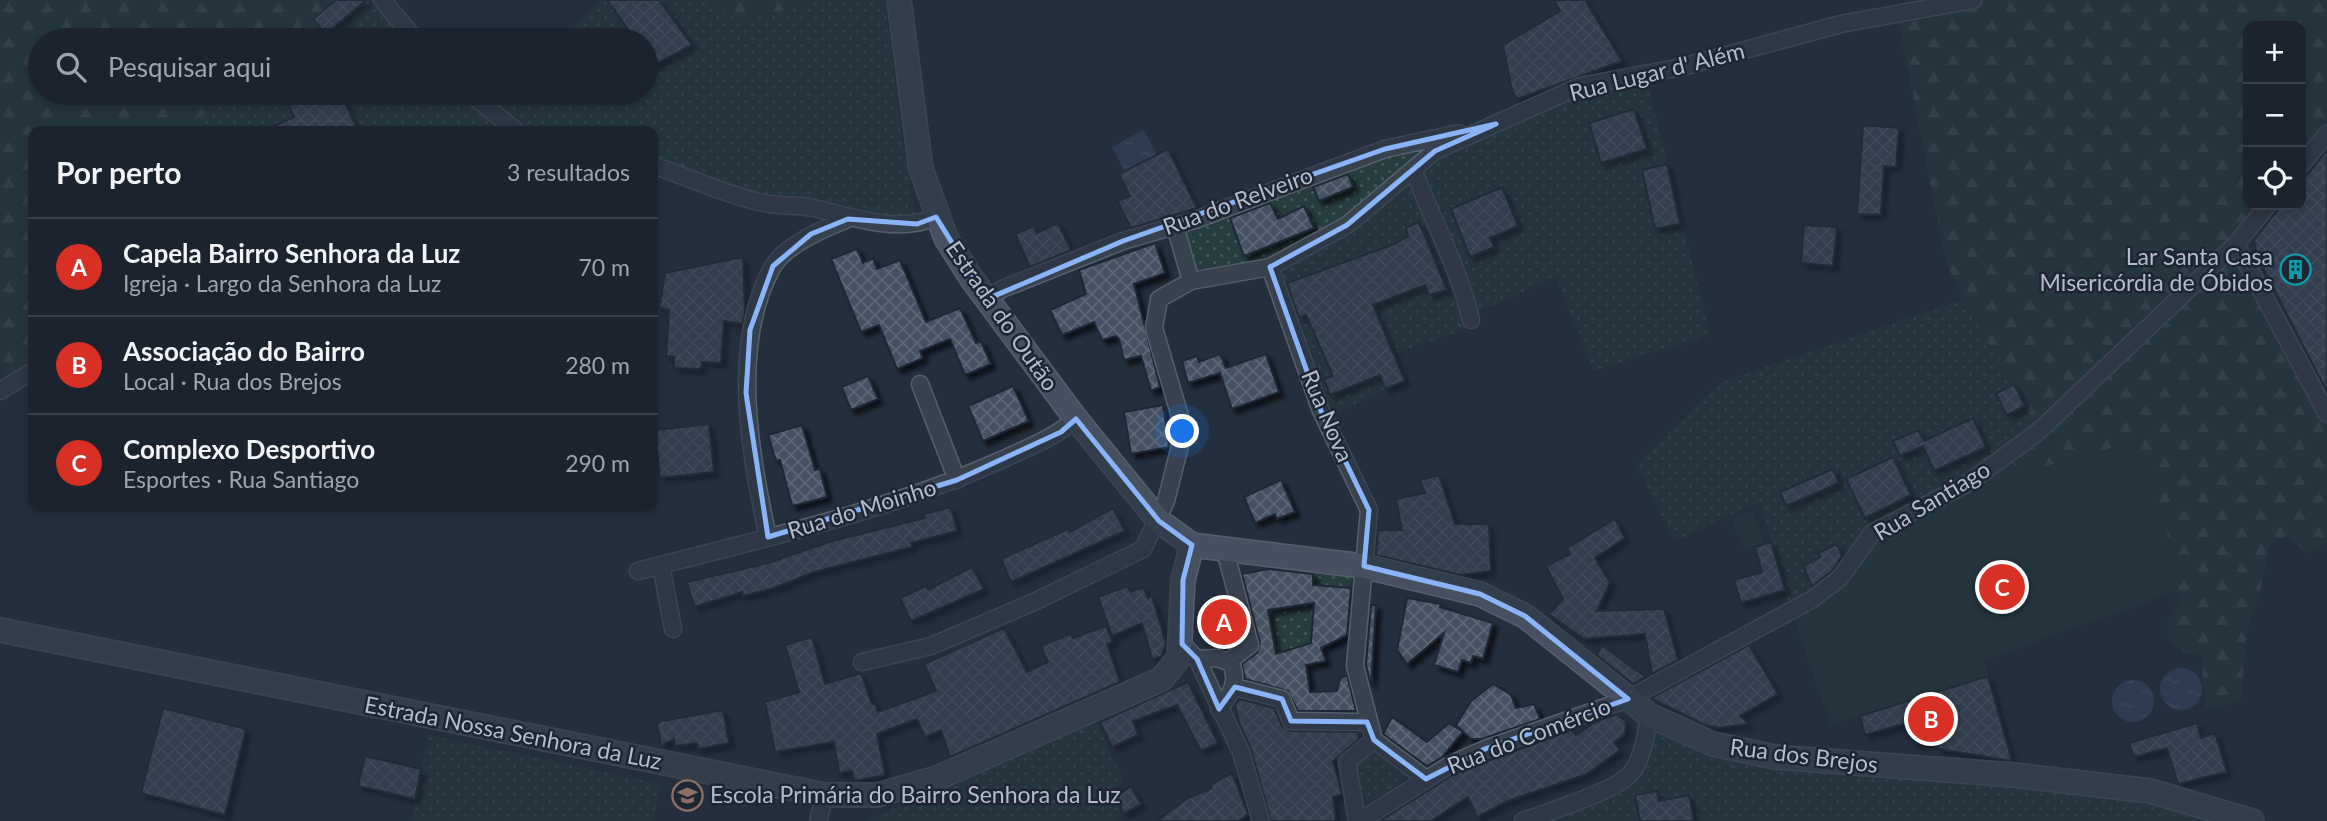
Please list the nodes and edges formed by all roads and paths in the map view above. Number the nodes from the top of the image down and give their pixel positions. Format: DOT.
graph roads {
  1 [pos="382,0"];
  2 [pos="899,0"];
  3 [pos="1973,0"];
  4 [pos="406,28"];
  5 [pos="485,105"];
  6 [pos="1496,124"];
  7 [pos="510,126"];
  8 [pos="2327,134"];
  9 [pos="2306,159"];
  10 [pos="658,166"];
  11 [pos="1413,169"];
  12 [pos="2264,210"];
  13 [pos="936,217"];
  14 [pos="848,219"];
  15 [pos="1175,226"];
  16 [pos="2236,244"];
  17 [pos="1270,267"];
  18 [pos="1191,281"];
  19 [pos="987,299"];
  20 [pos="1471,320"];
  21 [pos="28,374"];
  22 [pos="920,384"];
  23 [pos="0,391"];
  24 [pos="2327,414"];
  25 [pos="1076,419"];
  26 [pos="957,480"];
  27 [pos="1159,521"];
  28 [pos="768,537"];
  29 [pos="1192,545"];
  30 [pos="1225,550"];
  31 [pos="660,565"];
  32 [pos="1363,566"];
  33 [pos="638,571"];
  34 [pos="673,629"];
  35 [pos="0,630"];
  36 [pos="1189,651"];
  37 [pos="862,662"];
  38 [pos="1228,662"];
  39 [pos="1235,687"];
  40 [pos="1628,699"];
  41 [pos="1219,709"];
  42 [pos="1649,715"];
  43 [pos="1367,722"];
  44 [pos="1374,740"];
  45 [pos="1426,779"];
  46 [pos="825,795"];
  47 [pos="818,821"];
  48 [pos="1261,821"];
  49 [pos="1359,821"];
  50 [pos="1523,821"];
  51 [pos="2252,821"];
  1 -- 4 [label="street"];
  2 -- 13 [label="street, Estrada do Outão"];
  3 -- 6 [label="street, Rua Lugar d' Além"];
  5 -- 7 [label="street"];
  6 -- 11 [label="street, Rua Lugar d' Além"];
  6 -- 15 [label="street, Rua do Relveiro"];
  8 -- 9 [label="street"];
  10 -- 14 [label="street"];
  11 -- 17 [label="street, Rua Lugar d' Além"];
  11 -- 20 [label="street"];
  12 -- 16 [label="street, Rua Santiago"];
  13 -- 14 [label="street"];
  13 -- 19 [label="street, Estrada do Outão"];
  14 -- 28 [label="street"];
  15 -- 18 [label="street"];
  15 -- 19 [label="street, Rua do Relveiro"];
  16 -- 24 [label="street"];
  16 -- 40 [label="street, Rua Santiago"];
  17 -- 18 [label="street, Rua Lugar d' Além"];
  17 -- 32 [label="street, Rua Nova"];
  18 -- 27 [label="street, Rua Lugar d' Além"];
  19 -- 25 [label="street, Estrada do Outão"];
  21 -- 23 [label="street"];
  22 -- 26 [label="street"];
  25 -- 26 [label="street, Rua do Moinho"];
  25 -- 27 [label="street, Estrada do Outão"];
  26 -- 28 [label="street, Rua do Moinho"];
  27 -- 29 [label="street, Estrada do Outão"];
  27 -- 37 [label="street"];
  28 -- 31 [label="street, Rua do Moinho"];
  29 -- 30 [label="street, Rua dos Brejos"];
  29 -- 36 [label="street"];
  30 -- 32 [label="street, Rua dos Brejos"];
  30 -- 38 [label="street"];
  31 -- 33 [label="street, Rua do Moinho"];
  31 -- 34 [label="street"];
  32 -- 40 [label="street, Rua dos Brejos"];
  32 -- 43 [label="street, Rua Nova"];
  35 -- 46 [label="street, Estrada Nossa Senhora da Luz"];
  36 -- 38 [label="street"];
  36 -- 41 [label="street"];
  36 -- 46 [label="street, Estrada Nossa Senhora da Luz"];
  38 -- 39 [label="street"];
  39 -- 41 [label="street"];
  39 -- 43 [label="street"];
  40 -- 42 [label="street, Rua dos Brejos"];
  40 -- 45 [label="street, Rua do Comércio"];
  41 -- 48 [label="street"];
  42 -- 50 [label="street"];
  42 -- 51 [label="street, Rua dos Brejos"];
  43 -- 44 [label="street, Rua Nova"];
  44 -- 45 [label="street"];
  44 -- 49 [label="street"];
  45 -- 49 [label="street, Rua do Comércio"];
  46 -- 47 [label="street"];
}
